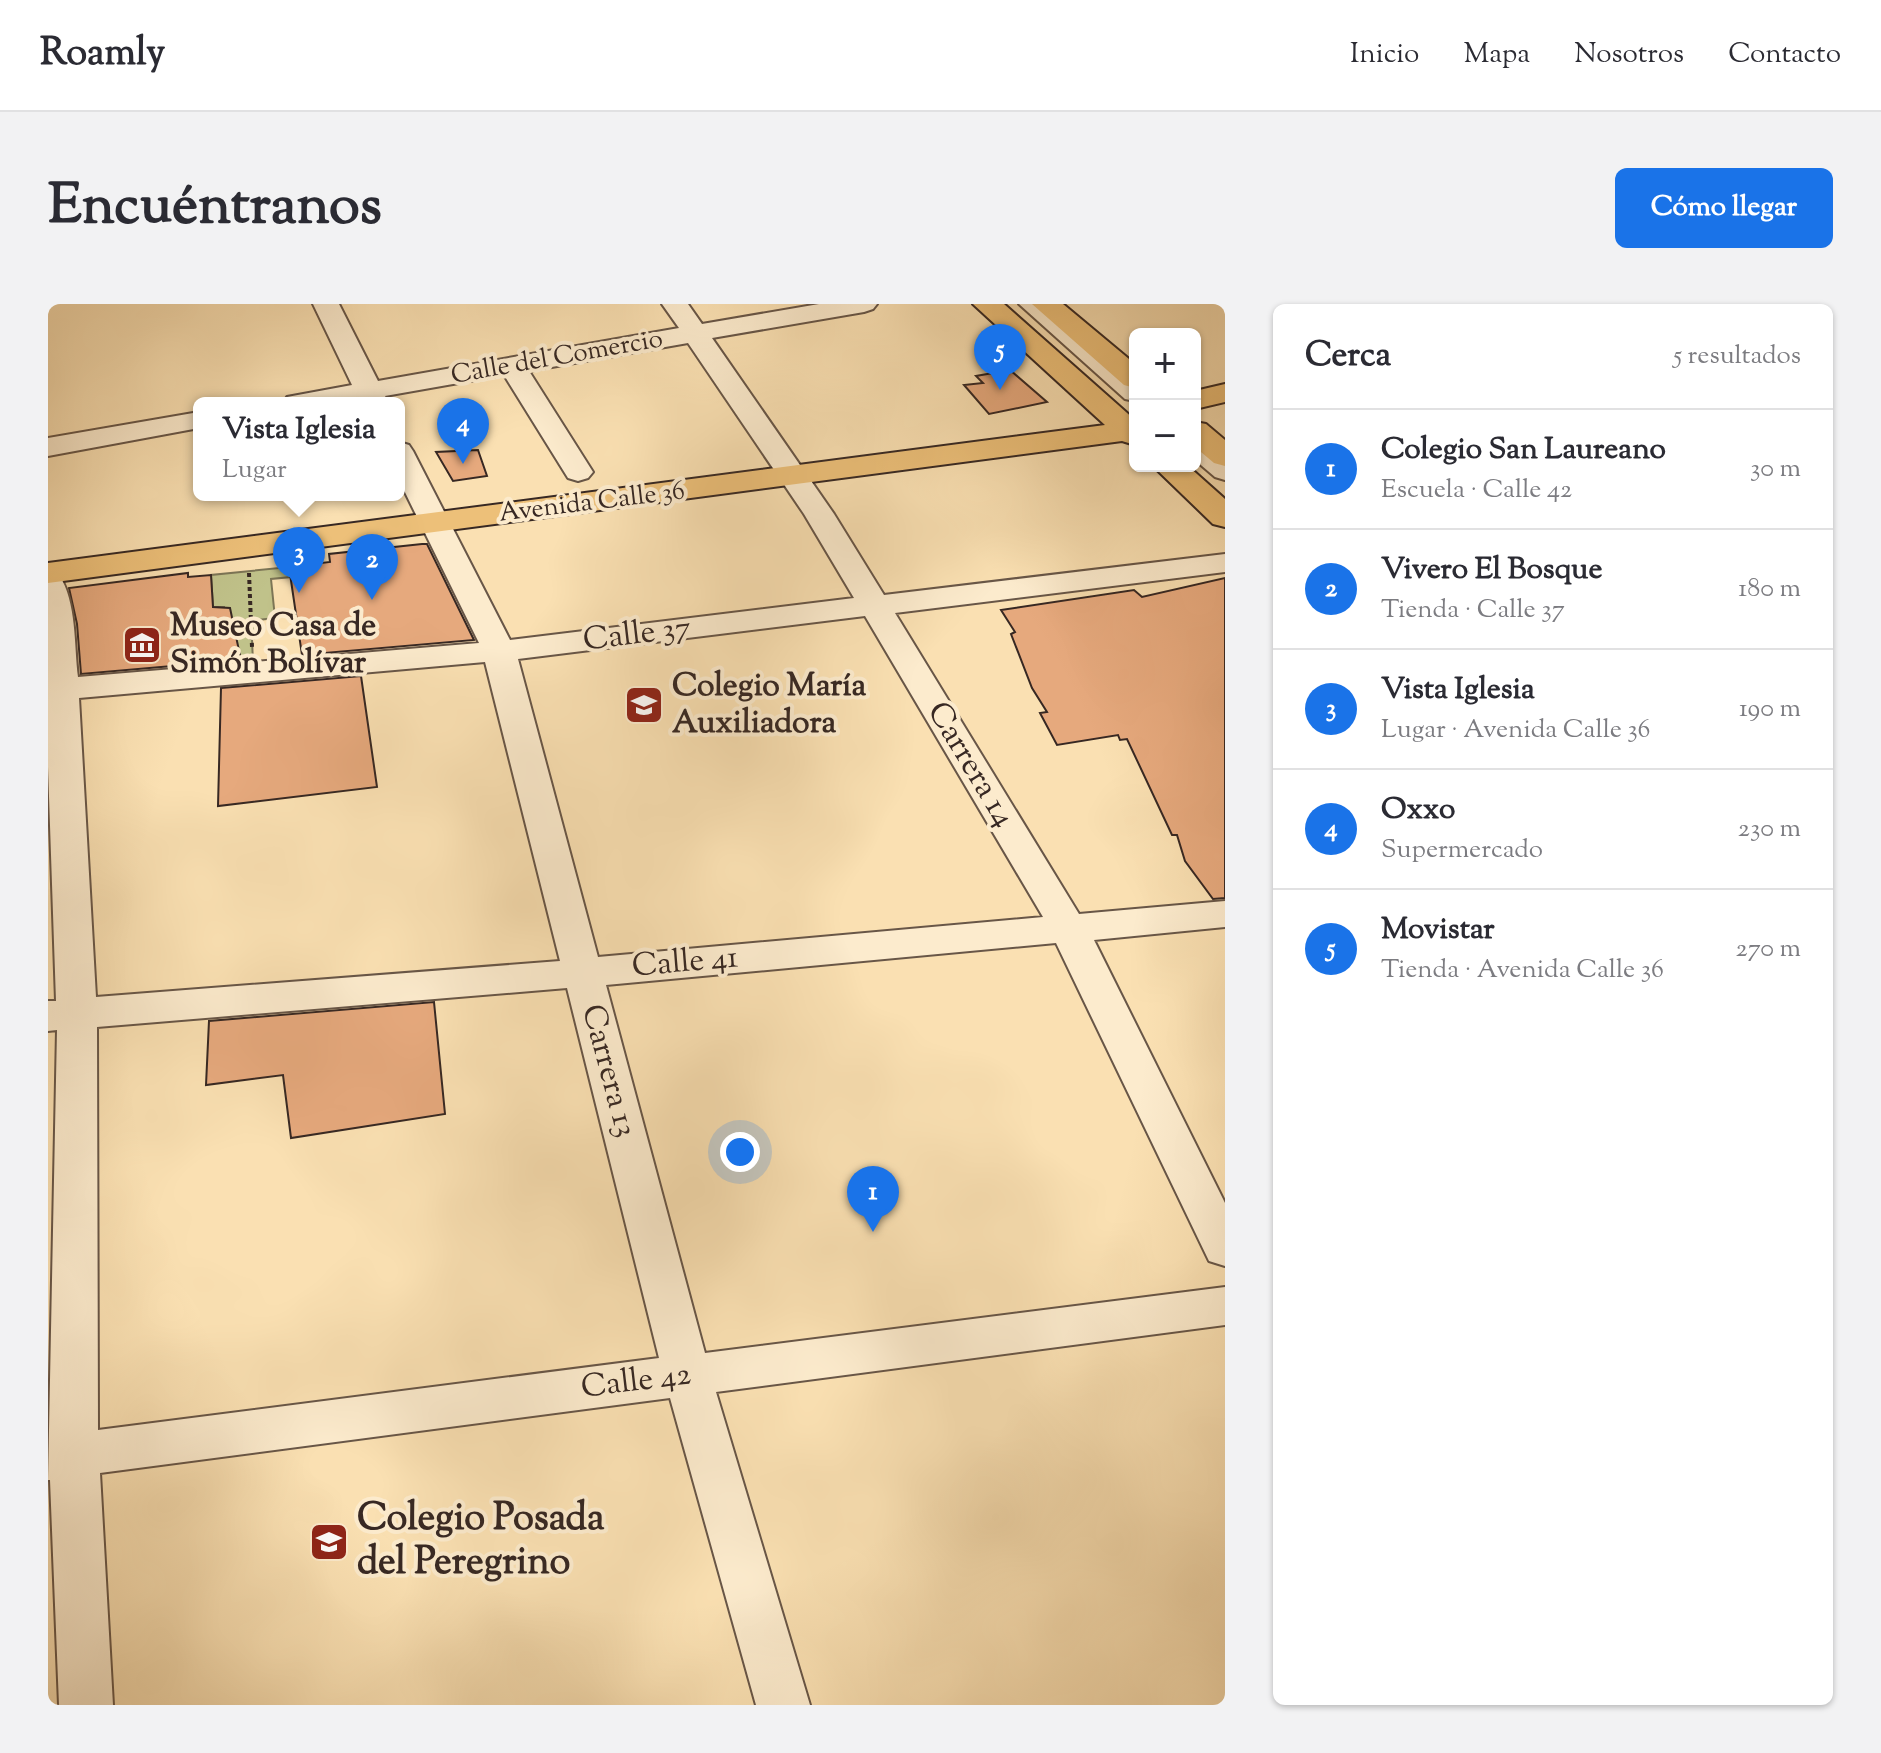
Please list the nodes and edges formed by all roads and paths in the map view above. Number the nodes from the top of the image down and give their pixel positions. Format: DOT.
graph roads {
  1 [pos="326,304"];
  2 [pos="675,304"];
  3 [pos="864,304"];
  4 [pos="987,304"];
  5 [pos="995,304"];
  6 [pos="1032,304"];
  7 [pos="1046,304"];
  8 [pos="695,333"];
  9 [pos="512,366"];
  10 [pos="1129,374"];
  11 [pos="1225,393"];
  12 [pos="372,397"];
  13 [pos="1201,399"];
  14 [pos="1225,415"];
  15 [pos="1129,419"];
  16 [pos="1201,419"];
  17 [pos="193,421"];
  18 [pos="1201,436"];
  19 [pos="48,447"];
  20 [pos="1201,450"];
  21 [pos="1225,456"];
  22 [pos="405,463"];
  23 [pos="787,467"];
  24 [pos="1225,471"];
  25 [pos="578,472"];
  26 [pos="1176,472"];
  27 [pos="1189,472"];
  28 [pos="1225,505"];
  29 [pos="430,514"];
  30 [pos="1225,517"];
  31 [pos="48,551"];
  32 [pos="247,560"];
  33 [pos="1225,563"];
  34 [pos="48,573"];
  35 [pos="48,582"];
  36 [pos="874,606"];
  37 [pos="499,651"];
  38 [pos="254,672"];
  39 [pos="55,690"];
  40 [pos="1225,914"];
  41 [pos="1069,929"];
  42 [pos="582,973"];
  43 [pos="63,1015"];
  44 [pos="1225,1248"];
  45 [pos="1225,1306"];
  46 [pos="687,1375"];
  47 [pos="61,1456"];
  48 [pos="86,1705"];
  49 [pos="783,1705"];
  1 -- 12 [label="street"];
  2 -- 8 [label="street, Carrera 14"];
  3 -- 8 [label="street, Calle del Comercio"];
  4 -- 15 [label="main road"];
  5 -- 15 [label="street"];
  6 -- 15 [label="street"];
  7 -- 10 [label="main road"];
  8 -- 9 [label="street, Calle del Comercio"];
  8 -- 23 [label="street, Carrera 14"];
  9 -- 12 [label="street, Calle del Comercio"];
  9 -- 25 [label="street"];
  11 -- 13 [label="main road"];
  14 -- 16 [label="main road"];
  15 -- 23 [label="main road, Avenida Calle 36"];
  17 -- 19 [label="street"];
  18 -- 21 [label="main road"];
  20 -- 24 [label="street"];
  22 -- 29 [label="street, Carrera 13"];
  23 -- 29 [label="main road, Avenida Calle 36"];
  23 -- 36 [label="street, Carrera 14"];
  26 -- 30 [label="main road"];
  27 -- 28 [label="street"];
  29 -- 31 [label="main road, Avenida Calle 36"];
  29 -- 34 [label="main road, Avenida Calle 36"];
  29 -- 37 [label="street, Carrera 13"];
  32 -- 38 [label="path"];
  33 -- 36 [label="street, Calle 37"];
  35 -- 39 [label="street"];
  36 -- 37 [label="street, Calle 37"];
  36 -- 41 [label="street, Carrera 14"];
  37 -- 38 [label="street, Calle 37"];
  37 -- 42 [label="street, Carrera 13"];
  38 -- 39 [label="street, Calle 37"];
  39 -- 43 [label="street"];
  40 -- 41 [label="street, Calle 41"];
  41 -- 42 [label="street, Calle 41"];
  41 -- 44 [label="street, Carrera 14"];
  42 -- 43 [label="street, Calle 41"];
  42 -- 46 [label="street, Carrera 13"];
  43 -- 47 [label="street"];
  45 -- 46 [label="street, Calle 42"];
  46 -- 47 [label="street, Calle 42"];
  46 -- 49 [label="street, Carrera 13"];
  47 -- 48 [label="street"];
}
